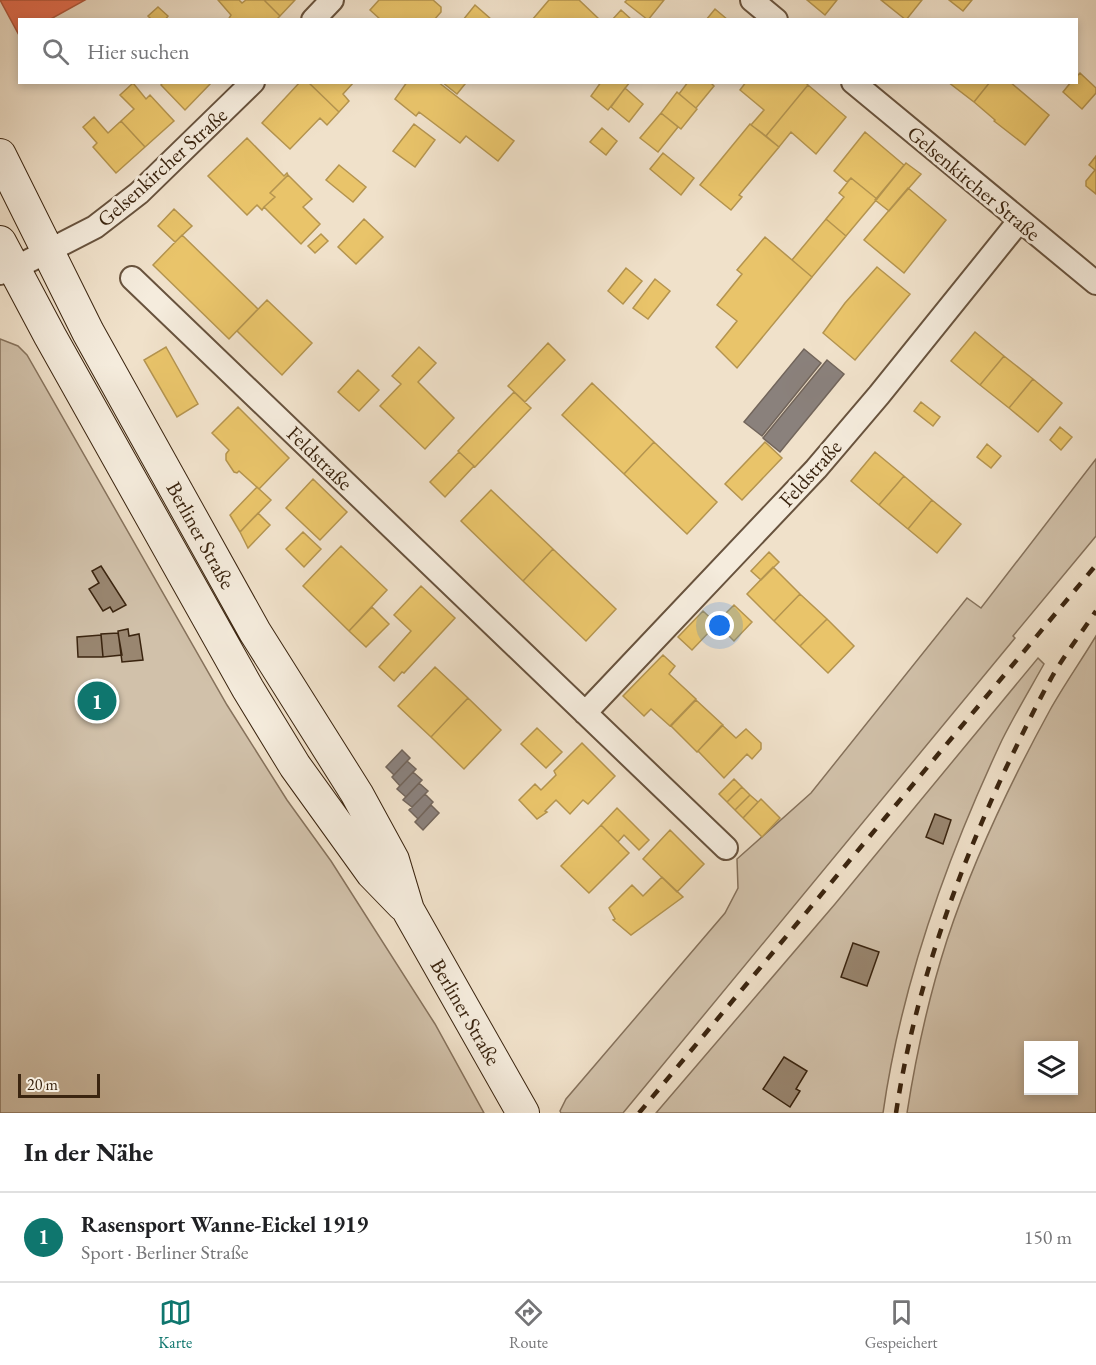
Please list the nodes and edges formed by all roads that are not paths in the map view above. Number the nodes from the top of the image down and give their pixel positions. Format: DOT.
graph roads {
  1 [pos="332,0"];
  2 [pos="752,0"];
  3 [pos="315,18"];
  4 [pos="774,18"];
  5 [pos="250,84"];
  6 [pos="855,84"];
  7 [pos="0,155"];
  8 [pos="1020,220"];
  9 [pos="48,252"];
  10 [pos="5,261"];
  11 [pos="132,278"];
  12 [pos="1096,283"];
  13 [pos="585,713"];
  14 [pos="726,848"];
  15 [pos="408,910"];
  16 [pos="523,1113"];
  1 -- 3 [label="street"];
  2 -- 4 [label="street"];
  5 -- 9 [label="street, Gelsenkircher Straße"];
  6 -- 8 [label="street, Gelsenkircher Straße"];
  7 -- 9 [label="main road, Berliner Straße"];
  8 -- 12 [label="street, Gelsenkircher Straße"];
  8 -- 13 [label="street, Feldstraße"];
  9 -- 10 [label="street, Gelsenkircher Straße"];
  9 -- 15 [label="main road, Berliner Straße"];
  10 -- 15 [label="main road, Berliner Straße"];
  11 -- 13 [label="street, Feldstraße"];
  13 -- 14 [label="street, Feldstraße"];
  15 -- 16 [label="main road, Berliner Straße"];
}
